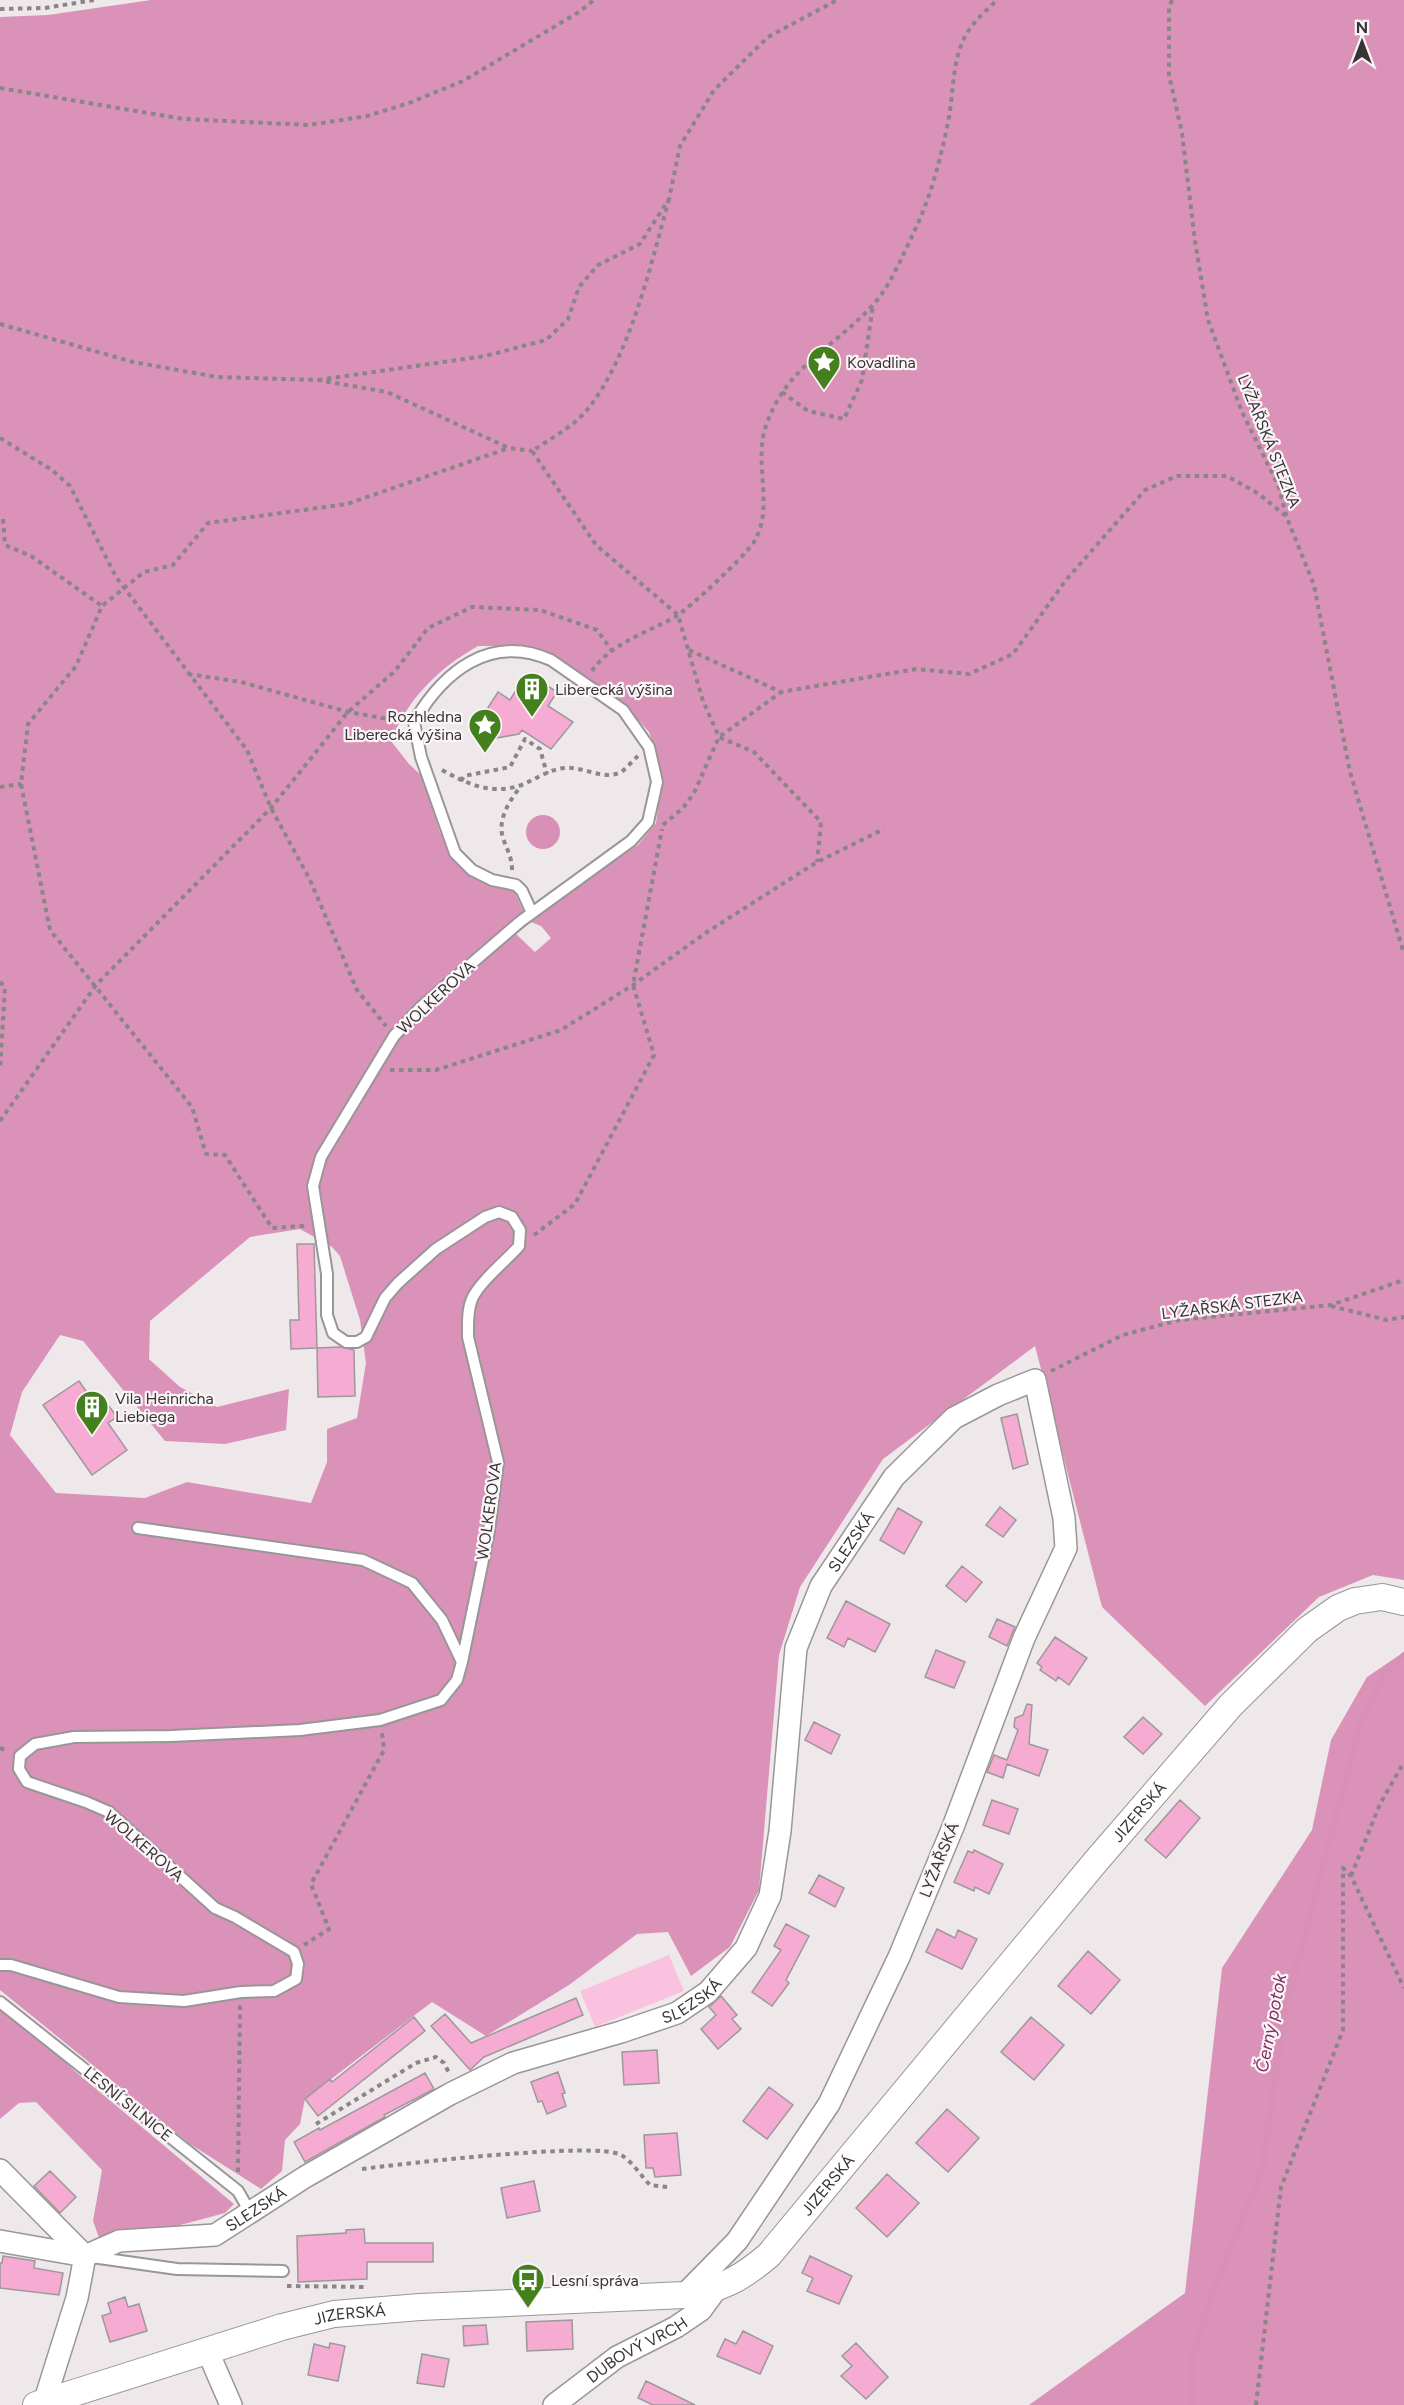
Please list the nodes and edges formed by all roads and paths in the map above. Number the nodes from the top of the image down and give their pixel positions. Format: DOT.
graph roads {
  1 [pos="94,0"];
  2 [pos="594,0"];
  3 [pos="837,0"];
  4 [pos="997,0"];
  5 [pos="1172,0"];
  6 [pos="0,9"];
  7 [pos="0,88"];
  8 [pos="669,199"];
  9 [pos="873,304"];
  10 [pos="0,324"];
  11 [pos="318,380"];
  12 [pos="782,392"];
  13 [pos="0,438"];
  14 [pos="509,448"];
  15 [pos="532,452"];
  16 [pos="1287,518"];
  17 [pos="3,519"];
  18 [pos="125,589"];
  19 [pos="102,606"];
  20 [pos="678,615"];
  21 [pos="689,650"];
  22 [pos="612,651"];
  23 [pos="188,674"];
  24 [pos="587,679"];
  25 [pos="781,692"];
  26 [pos="348,712"];
  27 [pos="392,721"];
  28 [pos="718,737"];
  29 [pos="649,747"];
  30 [pos="421,757"];
  31 [pos="547,774"];
  32 [pos="461,781"];
  33 [pos="21,784"];
  34 [pos="522,785"];
  35 [pos="0,787"];
  36 [pos="271,808"];
  37 [pos="884,829"];
  38 [pos="817,862"];
  39 [pos="516,885"];
  40 [pos="532,913"];
  41 [pos="1404,954"];
  42 [pos="0,982"];
  43 [pos="96,985"];
  44 [pos="633,985"];
  45 [pos="394,1036"];
  46 [pos="0,1070"];
  47 [pos="371,1070"];
  48 [pos="0,1121"];
  49 [pos="321,1225"];
  50 [pos="519,1246"];
  51 [pos="1404,1280"];
  52 [pos="1331,1305"];
  53 [pos="1404,1317"];
  54 [pos="1035,1380"];
  55 [pos="138,1528"];
  56 [pos="1404,1602"];
  57 [pos="462,1662"];
  58 [pos="380,1720"];
  59 [pos="1404,1762"];
  60 [pos="1351,1876"];
  61 [pos="294,1952"];
  62 [pos="0,1965"];
  63 [pos="1404,1988"];
  64 [pos="241,1992"];
  65 [pos="0,2002"];
  66 [pos="450,2094"];
  67 [pos="316,2124"];
  68 [pos="0,2170"];
  69 [pos="357,2170"];
  70 [pos="668,2187"];
  71 [pos="238,2191"];
  72 [pos="250,2212"];
  73 [pos="0,2241"];
  74 [pos="86,2256"];
  75 [pos="283,2271"];
  76 [pos="717,2288"];
  77 [pos="684,2295"];
  78 [pos="208,2352"];
  79 [pos="40,2404"];
  80 [pos="231,2405"];
  81 [pos="554,2405"];
  82 [pos="1256,2405"];
  1 -- 6 [label="path"];
  2 -- 7 [label="path"];
  3 -- 8 [label="path"];
  4 -- 9 [label="path"];
  5 -- 16 [label="path, LYŽAŘSKÁ STEZKA"];
  8 -- 11 [label="path"];
  8 -- 15 [label="path"];
  9 -- 12 [label="path"];
  9 -- 12 [label="path"];
  10 -- 11 [label="path"];
  11 -- 14 [label="path"];
  12 -- 20 [label="path"];
  13 -- 18 [label="path"];
  14 -- 15 [label="path"];
  14 -- 18 [label="path"];
  15 -- 20 [label="path"];
  16 -- 25 [label="path"];
  16 -- 41 [label="path, LYŽAŘSKÁ STEZKA"];
  17 -- 19 [label="path"];
  18 -- 19 [label="path"];
  18 -- 23 [label="path"];
  19 -- 33 [label="path"];
  20 -- 21 [label="path"];
  20 -- 22 [label="path"];
  21 -- 25 [label="path"];
  21 -- 28 [label="path"];
  22 -- 24 [label="path"];
  22 -- 26 [label="path"];
  23 -- 26 [label="path"];
  23 -- 36 [label="path"];
  24 -- 29 [label="lane, WOLKEROVA"];
  24 -- 30 [label="lane, WOLKEROVA"];
  25 -- 28 [label="path"];
  26 -- 27 [label="path"];
  26 -- 36 [label="path"];
  28 -- 38 [label="path"];
  28 -- 44 [label="path"];
  29 -- 31 [label="path"];
  29 -- 40 [label="lane, WOLKEROVA"];
  30 -- 32 [label="path"];
  30 -- 39 [label="lane, WOLKEROVA"];
  31 -- 32 [label="path"];
  31 -- 34 [label="path"];
  32 -- 34 [label="path"];
  33 -- 35 [label="path"];
  33 -- 43 [label="path"];
  34 -- 39 [label="path"];
  36 -- 43 [label="path"];
  36 -- 45 [label="path"];
  37 -- 38 [label="path"];
  38 -- 44 [label="path"];
  39 -- 40 [label="lane"];
  40 -- 45 [label="lane, WOLKEROVA"];
  42 -- 46 [label="path"];
  43 -- 48 [label="path"];
  43 -- 49 [label="path"];
  44 -- 47 [label="path"];
  44 -- 50 [label="path"];
  45 -- 47 [label="lane, WOLKEROVA"];
  47 -- 49 [label="lane, WOLKEROVA"];
  49 -- 50 [label="lane, WOLKEROVA"];
  50 -- 57 [label="lane, WOLKEROVA"];
  51 -- 52 [label="path, LYŽAŘSKÁ STEZKA"];
  52 -- 53 [label="path"];
  52 -- 54 [label="path, LYŽAŘSKÁ STEZKA"];
  54 -- 66 [label="street, SLEZSKÁ"];
  54 -- 77 [label="street, LYŽAŘSKÁ"];
  55 -- 57 [label="lane"];
  56 -- 76 [label="street, JIZERSKÁ"];
  57 -- 58 [label="lane, WOLKEROVA"];
  58 -- 61 [label="path"];
  58 -- 61 [label="lane, WOLKEROVA"];
  59 -- 60 [label="path"];
  60 -- 63 [label="path"];
  60 -- 82 [label="path"];
  61 -- 64 [label="lane"];
  62 -- 64 [label="lane"];
  64 -- 71 [label="path"];
  65 -- 71 [label="lane, LESNÍ SILNICE"];
  66 -- 67 [label="path"];
  66 -- 72 [label="street, SLEZSKÁ"];
  68 -- 74 [label="street"];
  69 -- 70 [label="path"];
  71 -- 72 [label="lane, LESNÍ SILNICE"];
  72 -- 74 [label="street, SLEZSKÁ"];
  73 -- 74 [label="street"];
  74 -- 75 [label="lane"];
  74 -- 79 [label="street, JIZERSKÁ"];
  76 -- 77 [label="street, JIZERSKÁ"];
  76 -- 81 [label="street, DUBOVÝ VRCH"];
  77 -- 78 [label="street, JIZERSKÁ"];
  78 -- 79 [label="street, JIZERSKÁ"];
  78 -- 80 [label="street"];
}
